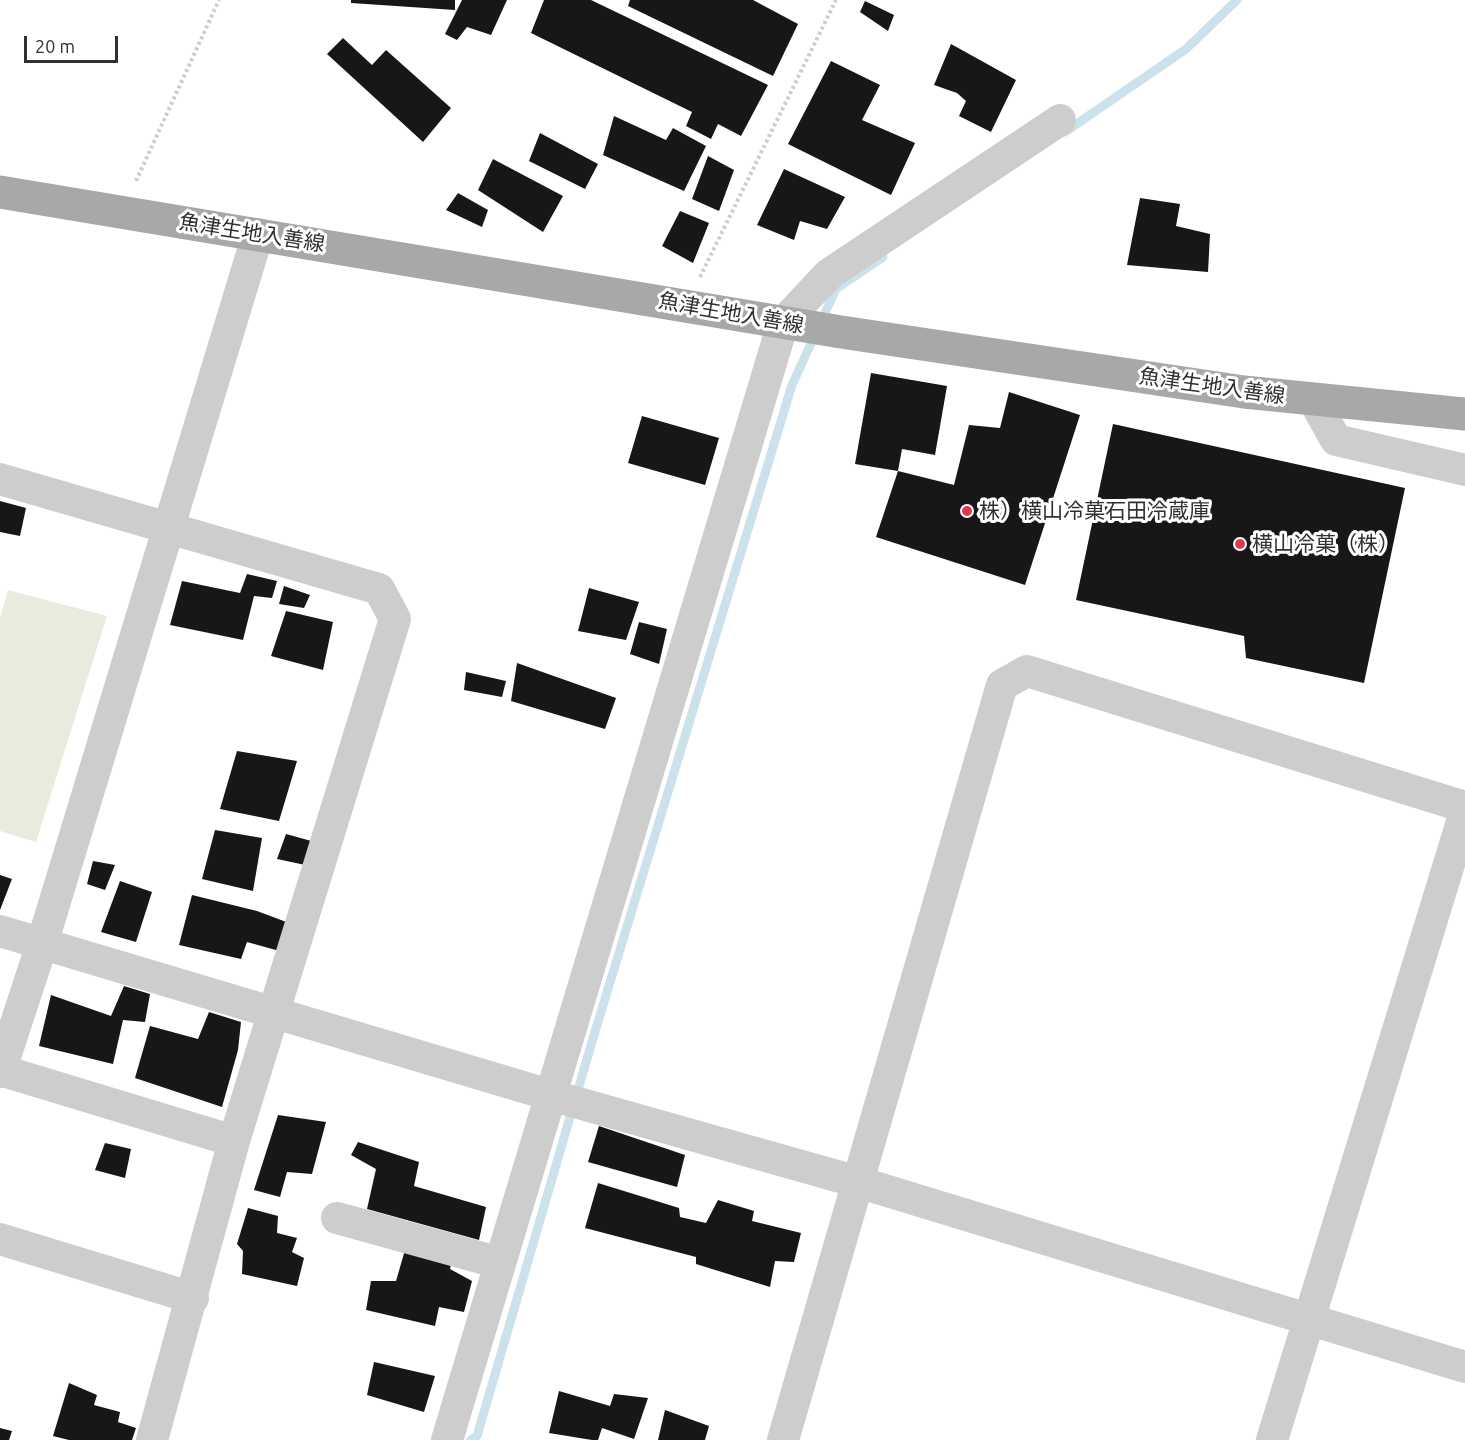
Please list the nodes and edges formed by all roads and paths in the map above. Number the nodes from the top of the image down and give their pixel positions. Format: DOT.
graph roads {
  1 [pos="219,0"];
  2 [pos="836,0"];
  3 [pos="1060,120"];
  4 [pos="0,192"];
  5 [pos="122,212"];
  6 [pos="258,234"];
  7 [pos="687,305"];
  8 [pos="783,323"];
  9 [pos="1313,399"];
  10 [pos="1465,414"];
  11 [pos="1465,471"];
  12 [pos="0,479"];
  13 [pos="168,526"];
  14 [pos="1465,807"];
  15 [pos="1465,812"];
  16 [pos="0,931"];
  17 [pos="42,944"];
  18 [pos="274,1011"];
  19 [pos="0,1071"];
  20 [pos="550,1095"];
  21 [pos="234,1141"];
  22 [pos="858,1182"];
  23 [pos="336,1218"];
  24 [pos="0,1239"];
  25 [pos="500,1263"];
  26 [pos="193,1298"];
  27 [pos="1310,1320"];
  28 [pos="1465,1367"];
  29 [pos="152,1440"];
  30 [pos="447,1440"];
  31 [pos="783,1440"];
  32 [pos="1272,1440"];
  1 -- 5 [label="path"];
  2 -- 7 [label="path"];
  3 -- 8 [label="street"];
  4 -- 5 [label="main road, 魚津生地入善線"];
  5 -- 6 [label="main road, 魚津生地入善線"];
  6 -- 7 [label="main road, 魚津生地入善線"];
  6 -- 13 [label="street"];
  7 -- 8 [label="main road, 魚津生地入善線"];
  8 -- 9 [label="main road, 魚津生地入善線"];
  8 -- 20 [label="street"];
  9 -- 10 [label="main road, 魚津生地入善線"];
  9 -- 11 [label="street"];
  12 -- 13 [label="street"];
  13 -- 17 [label="street"];
  13 -- 18 [label="street"];
  14 -- 22 [label="street"];
  15 -- 27 [label="street"];
  16 -- 17 [label="street"];
  17 -- 18 [label="street"];
  17 -- 19 [label="street"];
  18 -- 20 [label="street"];
  18 -- 21 [label="street"];
  19 -- 21 [label="street"];
  20 -- 22 [label="street"];
  20 -- 25 [label="street"];
  21 -- 26 [label="street"];
  22 -- 27 [label="street"];
  22 -- 31 [label="street"];
  23 -- 25 [label="street"];
  24 -- 26 [label="street"];
  25 -- 30 [label="street"];
  26 -- 29 [label="street"];
  27 -- 28 [label="street"];
  27 -- 32 [label="street"];
}
